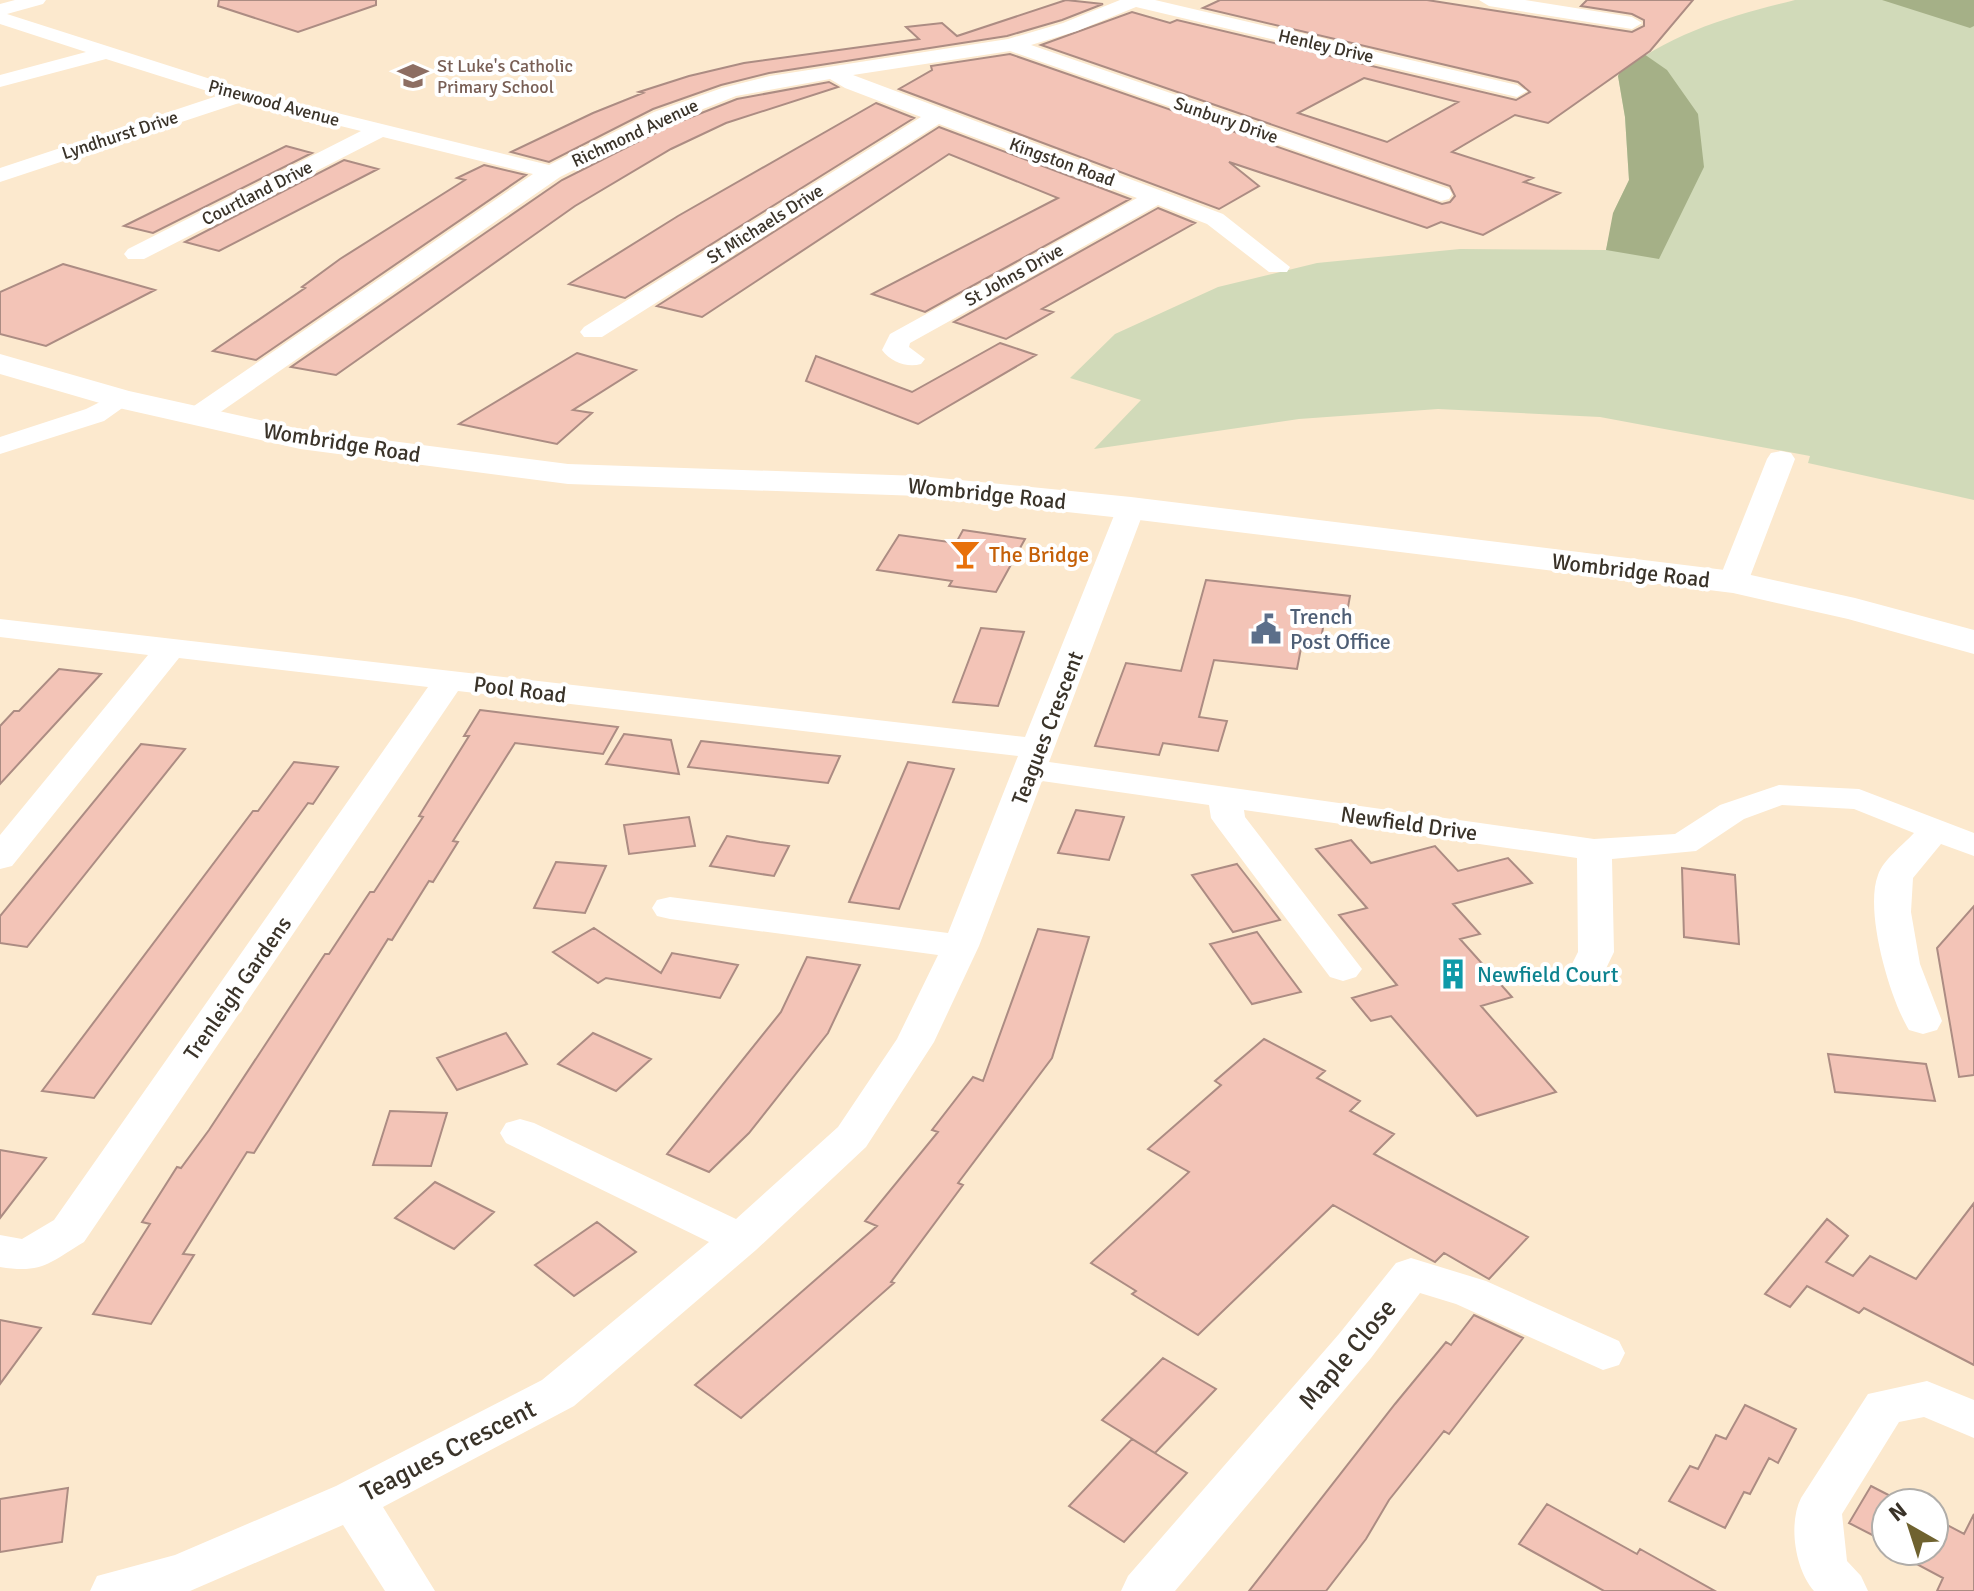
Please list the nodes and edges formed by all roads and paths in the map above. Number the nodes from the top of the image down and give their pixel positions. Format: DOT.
graph roads {
  1 [pos="36,0"];
  2 [pos="1136,0"];
  3 [pos="1489,0"];
  4 [pos="0,10"];
  5 [pos="0,18"];
  6 [pos="1632,23"];
  7 [pos="1011,45"];
  8 [pos="104,53"];
  9 [pos="835,73"];
  10 [pos="0,81"];
  11 [pos="1517,91"];
  12 [pos="241,95"];
  13 [pos="937,116"];
  14 [pos="378,131"];
  15 [pos="552,172"];
  16 [pos="0,175"];
  17 [pos="1441,194"];
  18 [pos="1156,197"];
  19 [pos="136,254"];
  20 [pos="1278,267"];
  21 [pos="593,332"];
  22 [pos="912,359"];
  23 [pos="0,364"];
  24 [pos="122,399"];
  25 [pos="197,416"];
  26 [pos="0,446"];
  27 [pos="1781,459"];
  28 [pos="1131,508"];
  29 [pos="1733,582"];
  30 [pos="0,628"];
  31 [pos="1974,642"];
  32 [pos="172,646"];
  33 [pos="449,681"];
  34 [pos="1036,760"];
  35 [pos="1225,797"];
  36 [pos="1936,829"];
  37 [pos="1974,845"];
  38 [pos="1594,850"];
  39 [pos="0,858"];
  40 [pos="670,908"];
  41 [pos="961,946"];
  42 [pos="1343,969"];
  43 [pos="1586,974"];
  44 [pos="1923,1021"];
  45 [pos="520,1133"];
  46 [pos="741,1239"];
  47 [pos="0,1251"];
  48 [pos="1603,1353"];
  49 [pos="1974,1420"];
  50 [pos="353,1500"];
  51 [pos="114,1591"];
  52 [pos="411,1591"];
  53 [pos="1145,1591"];
  54 [pos="1844,1591"];
  1 -- 4 [label="street"];
  2 -- 7 [label="street, Richmond Avenue"];
  2 -- 11 [label="street, Henley Drive"];
  3 -- 6 [label="street"];
  5 -- 8 [label="street, Pinewood Avenue"];
  7 -- 9 [label="street, Richmond Avenue"];
  7 -- 17 [label="street, Sunbury Drive"];
  8 -- 10 [label="street"];
  8 -- 12 [label="street, Pinewood Avenue"];
  9 -- 13 [label="street, Kingston Road"];
  9 -- 15 [label="street, Richmond Avenue"];
  12 -- 14 [label="street, Pinewood Avenue"];
  12 -- 16 [label="street, Lyndhurst Drive"];
  13 -- 18 [label="street, Kingston Road"];
  13 -- 21 [label="street, St Michaels Drive"];
  14 -- 15 [label="street, Pinewood Avenue"];
  14 -- 19 [label="street, Courtland Drive"];
  15 -- 25 [label="street, Richmond Avenue"];
  18 -- 20 [label="street, Kingston Road"];
  18 -- 22 [label="street, St Johns Drive"];
  23 -- 24 [label="street, Wombridge Road"];
  24 -- 25 [label="street, Wombridge Road"];
  24 -- 26 [label="street"];
  25 -- 28 [label="street, Wombridge Road"];
  27 -- 29 [label="street"];
  28 -- 29 [label="street, Wombridge Road"];
  28 -- 34 [label="street, Teagues Crescent"];
  29 -- 31 [label="street, Wombridge Road"];
  30 -- 32 [label="street, Pool Road"];
  32 -- 33 [label="street, Pool Road"];
  32 -- 39 [label="street"];
  33 -- 34 [label="street, Pool Road"];
  33 -- 47 [label="street, Trenleigh Gardens"];
  34 -- 35 [label="street, Newfield Drive"];
  34 -- 41 [label="street, Teagues Crescent"];
  35 -- 38 [label="street, Newfield Drive"];
  35 -- 42 [label="street"];
  36 -- 37 [label="street, Newfield Drive"];
  36 -- 38 [label="street, Newfield Drive"];
  36 -- 44 [label="street"];
  38 -- 43 [label="street"];
  40 -- 41 [label="street"];
  41 -- 46 [label="street, Teagues Crescent"];
  45 -- 46 [label="street"];
  46 -- 50 [label="street, Teagues Crescent"];
  48 -- 53 [label="street, Maple Close"];
  49 -- 54 [label="street"];
  50 -- 51 [label="street, Teagues Crescent"];
  50 -- 52 [label="street"];
}
